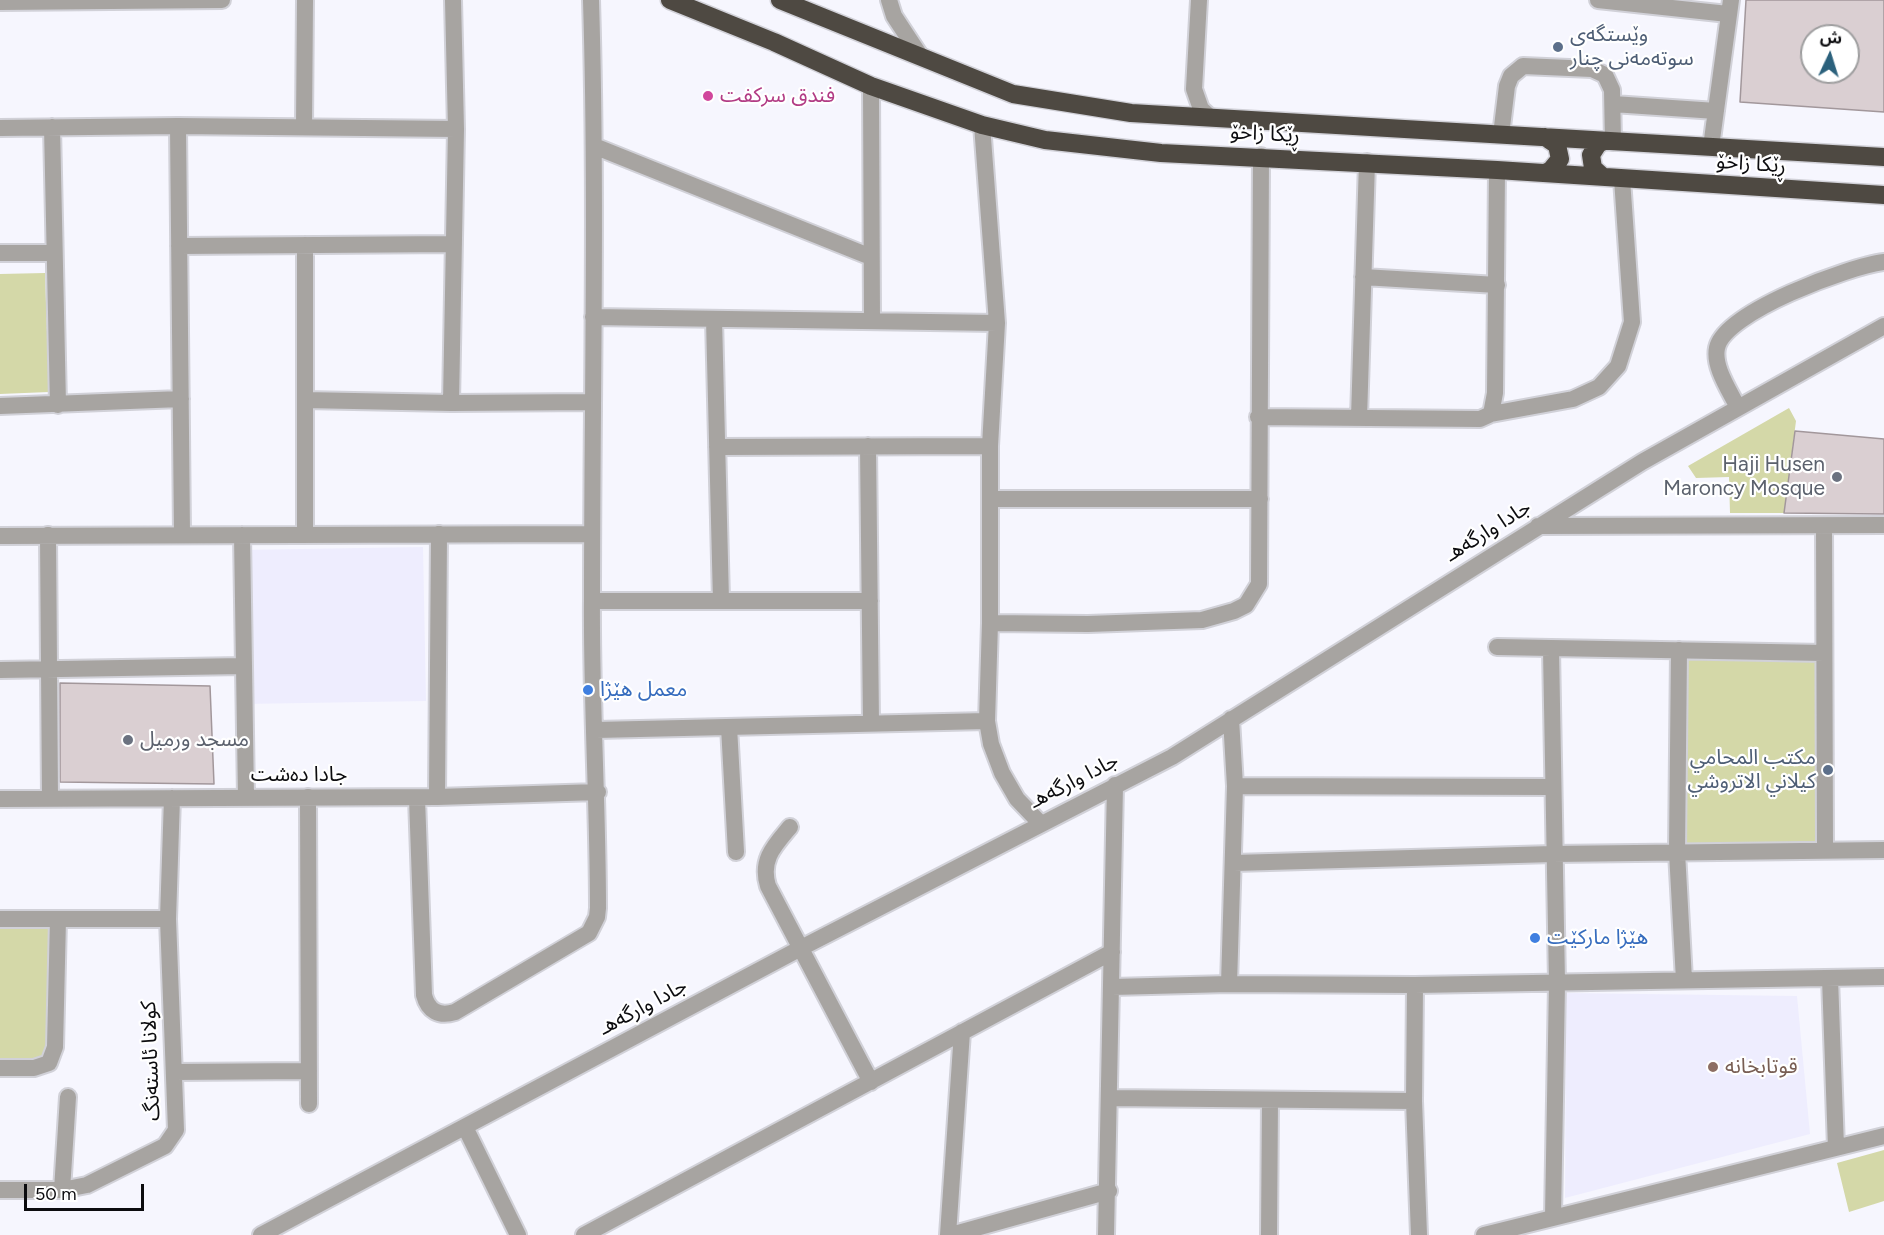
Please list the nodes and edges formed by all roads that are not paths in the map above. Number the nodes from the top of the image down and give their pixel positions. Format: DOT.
graph roads {
  1 [pos="128,0"];
  2 [pos="222,0"];
  3 [pos="305,0"];
  4 [pos="453,0"];
  5 [pos="591,0"];
  6 [pos="670,0"];
  7 [pos="780,0"];
  8 [pos="889,0"];
  9 [pos="1199,0"];
  10 [pos="1598,0"];
  11 [pos="0,2"];
  12 [pos="1635,2"];
  13 [pos="1730,7"];
  14 [pos="921,57"];
  15 [pos="871,86"];
  16 [pos="1194,89"];
  17 [pos="1613,104"];
  18 [pos="1716,111"];
  19 [pos="1172,116"];
  20 [pos="1211,118"];
  21 [pos="982,125"];
  22 [pos="178,126"];
  23 [pos="52,127"];
  24 [pos="0,128"];
  25 [pos="304,128"];
  26 [pos="456,129"];
  27 [pos="1501,135"];
  28 [pos="1545,137"];
  29 [pos="1609,142"];
  30 [pos="594,146"];
  31 [pos="1711,147"];
  32 [pos="1881,155"];
  33 [pos="1261,156"];
  34 [pos="1367,162"];
  35 [pos="1497,170"];
  36 [pos="1545,173"];
  37 [pos="1603,177"];
  38 [pos="1622,179"];
  39 [pos="1884,195"];
  40 [pos="454,244"];
  41 [pos="305,245"];
  42 [pos="179,246"];
  43 [pos="0,253"];
  44 [pos="54,253"];
  45 [pos="871,257"];
  46 [pos="1884,262"];
  47 [pos="1363,277"];
  48 [pos="1497,285"];
  49 [pos="593,317"];
  50 [pos="714,319"];
  51 [pos="872,321"];
  52 [pos="997,323"];
  53 [pos="1884,326"];
  54 [pos="181,399"];
  55 [pos="305,400"];
  56 [pos="593,402"];
  57 [pos="451,403"];
  58 [pos="57,405"];
  59 [pos="0,406"];
  60 [pos="1738,408"];
  61 [pos="1491,414"];
  62 [pos="1258,417"];
  63 [pos="1359,418"];
  64 [pos="868,446"];
  65 [pos="990,446"];
  66 [pos="717,447"];
  67 [pos="991,499"];
  68 [pos="1260,499"];
  69 [pos="1884,525"];
  70 [pos="1537,526"];
  71 [pos="1824,526"];
  72 [pos="182,534"];
  73 [pos="305,534"];
  74 [pos="439,534"];
  75 [pos="592,534"];
  76 [pos="242,535"];
  77 [pos="0,536"];
  78 [pos="48,536"];
  79 [pos="592,601"];
  80 [pos="721,601"];
  81 [pos="870,601"];
  82 [pos="990,623"];
  83 [pos="1497,647"];
  84 [pos="1551,649"];
  85 [pos="1679,650"];
  86 [pos="1824,653"];
  87 [pos="243,666"];
  88 [pos="49,669"];
  89 [pos="0,670"];
  90 [pos="1232,718"];
  91 [pos="987,721"];
  92 [pos="870,723"];
  93 [pos="729,727"];
  94 [pos="596,730"];
  95 [pos="1115,785"];
  96 [pos="1235,786"];
  97 [pos="1553,787"];
  98 [pos="598,792"];
  99 [pos="308,797"];
  100 [pos="437,797"];
  101 [pos="172,798"];
  102 [pos="246,798"];
  103 [pos="417,798"];
  104 [pos="0,799"];
  105 [pos="50,799"];
  106 [pos="1041,824"];
  107 [pos="790,827"];
  108 [pos="1825,849"];
  109 [pos="1884,850"];
  110 [pos="736,852"];
  111 [pos="1677,852"];
  112 [pos="1553,854"];
  113 [pos="1234,863"];
  114 [pos="0,919"];
  115 [pos="58,920"];
  116 [pos="168,920"];
  117 [pos="801,948"];
  118 [pos="1112,952"];
  119 [pos="1884,977"];
  120 [pos="1830,978"];
  121 [pos="1684,980"];
  122 [pos="1557,983"];
  123 [pos="1229,984"];
  124 [pos="1415,985"];
  125 [pos="1112,987"];
  126 [pos="962,1032"];
  127 [pos="0,1068"];
  128 [pos="309,1071"];
  129 [pos="174,1072"];
  130 [pos="871,1082"];
  131 [pos="68,1097"];
  132 [pos="1110,1098"];
  133 [pos="1270,1100"];
  134 [pos="1414,1101"];
  135 [pos="309,1104"];
  136 [pos="465,1127"];
  137 [pos="1884,1136"];
  138 [pos="1836,1148"];
  139 [pos="0,1190"];
  140 [pos="62,1190"];
  141 [pos="1109,1191"];
  142 [pos="1553,1217"];
  143 [pos="261,1235"];
  144 [pos="518,1235"];
  145 [pos="584,1235"];
  146 [pos="950,1235"];
  147 [pos="1106,1235"];
  148 [pos="1269,1235"];
  149 [pos="1419,1235"];
  150 [pos="1484,1235"];
  1 -- 2 [label="street"];
  1 -- 11 [label="street"];
  3 -- 25 [label="street"];
  4 -- 26 [label="street"];
  5 -- 30 [label="street"];
  6 -- 15 [label="highway, ڕێکا زاخۆ"];
  7 -- 14 [label="highway, ڕێکا زاخۆ"];
  8 -- 14 [label="street"];
  9 -- 16 [label="street"];
  10 -- 12 [label="street"];
  12 -- 13 [label="street"];
  13 -- 18 [label="street"];
  14 -- 19 [label="highway, ڕێکا زاخۆ"];
  15 -- 21 [label="highway, ڕێکا زاخۆ"];
  15 -- 45 [label="street"];
  16 -- 19 [label="street"];
  16 -- 20 [label="street"];
  17 -- 18 [label="street"];
  17 -- 27 [label="street"];
  17 -- 29 [label="street"];
  18 -- 31 [label="street"];
  19 -- 20 [label="highway, ڕێکا زاخۆ"];
  20 -- 27 [label="highway, ڕێکا زاخۆ"];
  21 -- 33 [label="highway, ڕێکا زاخۆ"];
  21 -- 52 [label="street"];
  22 -- 23 [label="street"];
  22 -- 25 [label="street"];
  22 -- 42 [label="street"];
  23 -- 24 [label="street"];
  23 -- 44 [label="street"];
  25 -- 26 [label="street"];
  26 -- 40 [label="street"];
  27 -- 28 [label="highway, ڕێکا زاخۆ"];
  28 -- 29 [label="highway, ڕێکا زاخۆ"];
  28 -- 36 [label="highway"];
  29 -- 31 [label="highway, ڕێکا زاخۆ"];
  29 -- 37 [label="highway"];
  30 -- 45 [label="street"];
  30 -- 49 [label="street"];
  31 -- 32 [label="highway, ڕێکا زاخۆ"];
  33 -- 34 [label="highway, ڕێکا زاخۆ"];
  33 -- 62 [label="street"];
  34 -- 35 [label="highway, ڕێکا زاخۆ"];
  34 -- 47 [label="street"];
  35 -- 36 [label="highway, ڕێکا زاخۆ"];
  35 -- 48 [label="street"];
  36 -- 37 [label="highway, ڕێکا زاخۆ"];
  37 -- 38 [label="highway, ڕێکا زاخۆ"];
  38 -- 39 [label="highway, ڕێکا زاخۆ"];
  38 -- 61 [label="street"];
  40 -- 41 [label="street"];
  40 -- 57 [label="street"];
  41 -- 42 [label="street"];
  41 -- 55 [label="street"];
  42 -- 54 [label="street"];
  43 -- 44 [label="street"];
  44 -- 58 [label="street"];
  45 -- 51 [label="street"];
  46 -- 60 [label="street"];
  47 -- 48 [label="street"];
  47 -- 63 [label="street"];
  48 -- 61 [label="street"];
  49 -- 50 [label="street"];
  49 -- 56 [label="street"];
  50 -- 51 [label="street"];
  50 -- 66 [label="street"];
  51 -- 52 [label="street"];
  52 -- 65 [label="street"];
  53 -- 60 [label="street, جادا وارگه‌هـ"];
  54 -- 58 [label="street"];
  54 -- 72 [label="street"];
  55 -- 57 [label="street"];
  55 -- 73 [label="street"];
  56 -- 57 [label="street"];
  56 -- 75 [label="street"];
  58 -- 59 [label="street"];
  60 -- 70 [label="street, جادا وارگه‌هـ"];
  61 -- 63 [label="street"];
  62 -- 63 [label="street"];
  62 -- 68 [label="street"];
  64 -- 65 [label="street"];
  64 -- 66 [label="street"];
  64 -- 81 [label="street"];
  65 -- 67 [label="street"];
  66 -- 80 [label="street"];
  67 -- 68 [label="street"];
  67 -- 82 [label="street"];
  68 -- 82 [label="street"];
  69 -- 71 [label="street"];
  70 -- 71 [label="street"];
  70 -- 90 [label="street, جادا وارگه‌هـ"];
  71 -- 86 [label="street"];
  72 -- 76 [label="street"];
  72 -- 78 [label="street"];
  73 -- 74 [label="street"];
  73 -- 76 [label="street"];
  74 -- 75 [label="street"];
  74 -- 100 [label="street"];
  75 -- 79 [label="street"];
  76 -- 87 [label="street"];
  77 -- 78 [label="street"];
  78 -- 88 [label="street"];
  79 -- 80 [label="street"];
  79 -- 94 [label="street"];
  80 -- 81 [label="street"];
  81 -- 92 [label="street"];
  82 -- 91 [label="street"];
  83 -- 84 [label="street"];
  84 -- 85 [label="street"];
  84 -- 97 [label="street"];
  85 -- 86 [label="street"];
  85 -- 111 [label="street"];
  86 -- 108 [label="street"];
  87 -- 88 [label="street"];
  87 -- 102 [label="street"];
  88 -- 89 [label="street"];
  88 -- 105 [label="street"];
  90 -- 95 [label="street, جادا وارگه‌هـ"];
  90 -- 96 [label="street"];
  91 -- 92 [label="street"];
  91 -- 106 [label="street"];
  92 -- 93 [label="street"];
  93 -- 94 [label="street"];
  93 -- 110 [label="street"];
  94 -- 98 [label="street"];
  95 -- 106 [label="street, جادا وارگه‌هـ"];
  95 -- 118 [label="street"];
  96 -- 97 [label="street"];
  96 -- 113 [label="street"];
  97 -- 112 [label="street"];
  98 -- 100 [label="street, جادا دەشت"];
  98 -- 103 [label="street"];
  99 -- 102 [label="street, جادا دەشت"];
  99 -- 103 [label="street, جادا دەشت"];
  99 -- 128 [label="street"];
  100 -- 103 [label="street, جادا دەشت"];
  101 -- 102 [label="street, جادا دەشت"];
  101 -- 105 [label="street, جادا دەشت"];
  101 -- 116 [label="street, کولانا ئاستەنگ"];
  104 -- 105 [label="street, جادا دەشت"];
  106 -- 117 [label="street, جادا وارگه‌هـ"];
  107 -- 117 [label="street"];
  108 -- 109 [label="street"];
  108 -- 111 [label="street"];
  111 -- 112 [label="street"];
  111 -- 121 [label="street"];
  112 -- 113 [label="street"];
  112 -- 122 [label="street"];
  113 -- 123 [label="street"];
  114 -- 115 [label="street"];
  115 -- 116 [label="street"];
  115 -- 127 [label="street"];
  116 -- 129 [label="street, کولانا ئاستەنگ"];
  117 -- 130 [label="street"];
  117 -- 136 [label="street, جادا وارگه‌هـ"];
  118 -- 125 [label="street"];
  118 -- 126 [label="street"];
  119 -- 120 [label="street"];
  120 -- 121 [label="street"];
  120 -- 138 [label="street"];
  121 -- 122 [label="street"];
  122 -- 124 [label="street"];
  122 -- 142 [label="street"];
  123 -- 124 [label="street"];
  123 -- 125 [label="street"];
  124 -- 134 [label="street"];
  125 -- 132 [label="street"];
  126 -- 130 [label="street"];
  126 -- 146 [label="street"];
  128 -- 129 [label="street"];
  128 -- 135 [label="street"];
  129 -- 140 [label="street, کولانا ئاستەنگ"];
  130 -- 145 [label="street"];
  131 -- 140 [label="street"];
  132 -- 133 [label="street"];
  132 -- 141 [label="street"];
  133 -- 134 [label="street"];
  133 -- 148 [label="street"];
  134 -- 149 [label="street"];
  136 -- 143 [label="street, جادا وارگه‌هـ"];
  136 -- 144 [label="street"];
  137 -- 138 [label="street"];
  138 -- 142 [label="street"];
  139 -- 140 [label="street, کولانا ئاستەنگ"];
  141 -- 146 [label="street"];
  141 -- 147 [label="street"];
  142 -- 150 [label="street"];
}
